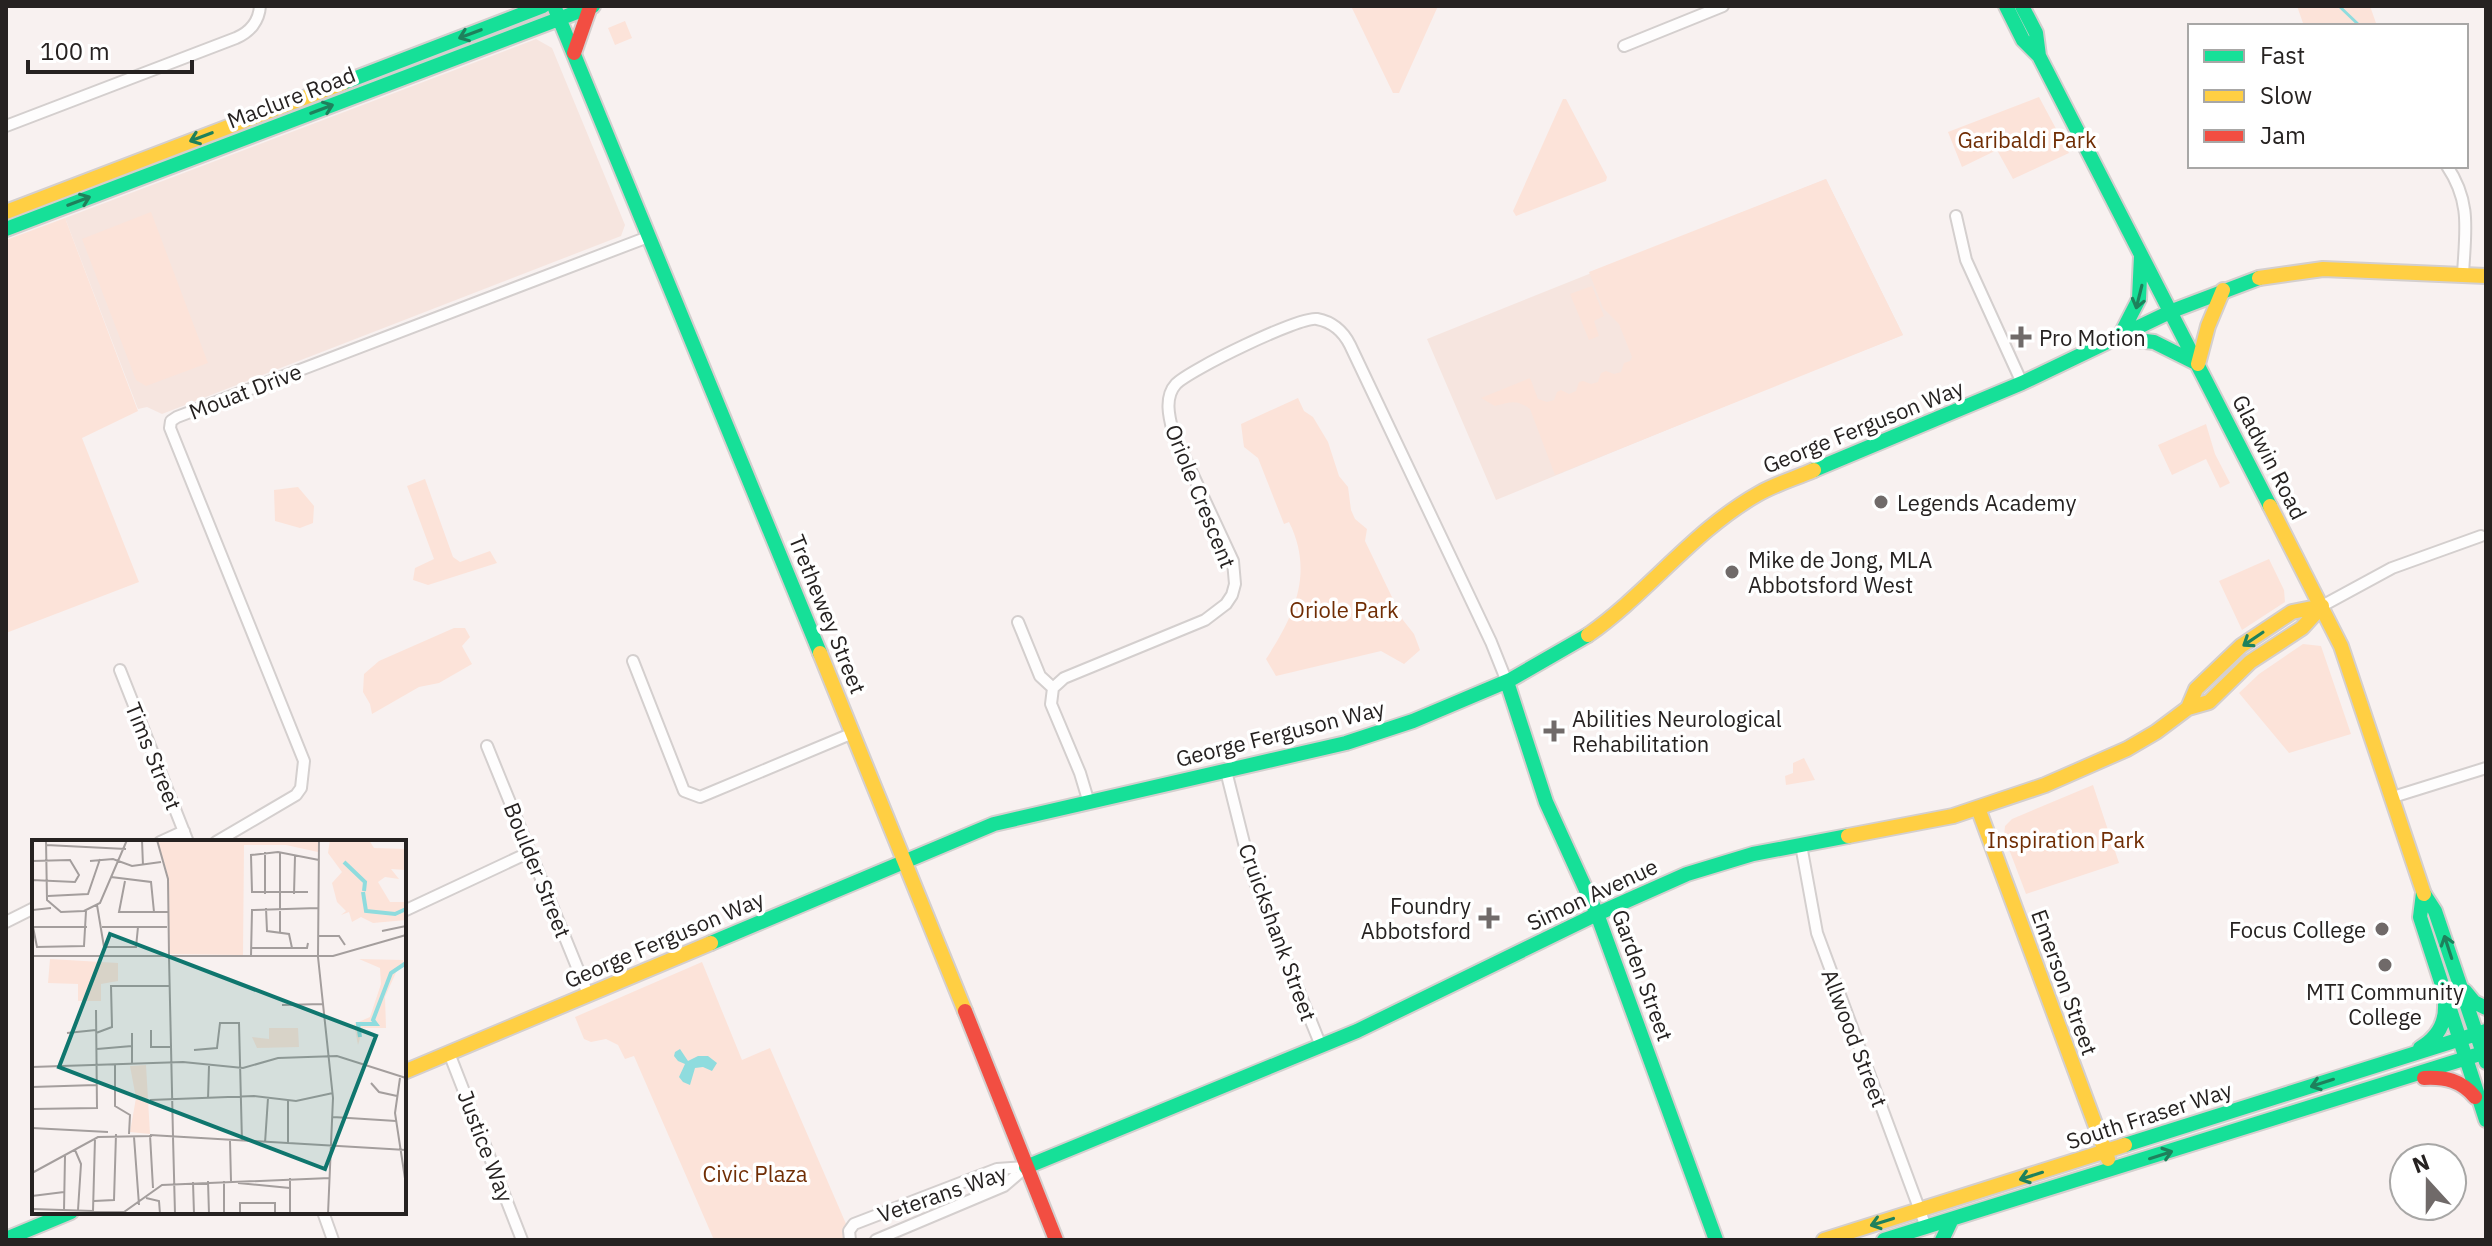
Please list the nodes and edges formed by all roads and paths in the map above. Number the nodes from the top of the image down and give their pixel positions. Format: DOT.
graph roads {
  1 [pos="260,6"];
  2 [pos="543,6"];
  3 [pos="591,6"];
  4 [pos="1723,6"];
  5 [pos="2006,6"];
  6 [pos="2022,6"];
  7 [pos="557,12"];
  8 [pos="1624,46"];
  9 [pos="574,53"];
  10 [pos="2039,56"];
  11 [pos="6,126"];
  12 [pos="2448,168"];
  13 [pos="6,212"];
  14 [pos="1956,216"];
  15 [pos="6,229"];
  16 [pos="648,237"];
  17 [pos="2141,252"];
  18 [pos="2463,275"];
  19 [pos="2486,276"];
  20 [pos="2223,290"];
  21 [pos="2172,311"];
  22 [pos="2119,338"];
  23 [pos="2198,364"];
  24 [pos="2022,383"];
  25 [pos="2481,536"];
  26 [pos="2322,606"];
  27 [pos="1018,622"];
  28 [pos="633,661"];
  29 [pos="120,670"];
  30 [pos="1507,682"];
  31 [pos="1053,688"];
  32 [pos="853,733"];
  33 [pos="487,746"];
  34 [pos="2486,768"];
  35 [pos="1226,771"];
  36 [pos="2393,797"];
  37 [pos="1089,803"];
  38 [pos="1978,808"];
  39 [pos="184,831"];
  40 [pos="164,840"];
  41 [pos="187,840"];
  42 [pos="219,840"];
  43 [pos="1801,845"];
  44 [pos="530,852"];
  45 [pos="906,861"];
  46 [pos="2423,893"];
  47 [pos="32,909"];
  48 [pos="406,910"];
  49 [pos="1597,914"];
  50 [pos="6,922"];
  51 [pos="2441,983"];
  52 [pos="2460,984"];
  53 [pos="588,994"];
  54 [pos="2486,1008"];
  55 [pos="2481,1032"];
  56 [pos="2460,1039"];
  57 [pos="1321,1046"];
  58 [pos="449,1053"];
  59 [pos="2485,1056"];
  60 [pos="2397,1059"];
  61 [pos="2466,1059"];
  62 [pos="406,1071"];
  63 [pos="2395,1081"];
  64 [pos="2481,1105"];
  65 [pos="2486,1120"];
  66 [pos="2105,1152"];
  67 [pos="1026,1167"];
  68 [pos="2112,1170"];
  69 [pos="1919,1210"];
  70 [pos="66,1214"];
  71 [pos="324,1214"];
  72 [pos="1952,1219"];
  73 [pos="1928,1233"];
  74 [pos="6,1239"];
  75 [pos="333,1240"];
  76 [pos="522,1240"];
  77 [pos="850,1240"];
  78 [pos="876,1240"];
  79 [pos="1056,1240"];
  80 [pos="1716,1240"];
  81 [pos="1824,1240"];
  82 [pos="1884,1240"];
  83 [pos="1942,1240"];
  1 -- 11 [label="street"];
  2 -- 13 [label="main road, Maclure Road, one-way"];
  3 -- 7 [label="main road, Maclure Road"];
  3 -- 9 [label="main road"];
  4 -- 8 [label="street"];
  5 -- 10 [label="main road, Gladwin Road"];
  6 -- 10 [label="main road, Gladwin Road"];
  7 -- 9 [label="main road, Trethewey Street"];
  15 -- 7 [label="main road, Maclure Road, one-way"];
  9 -- 16 [label="main road, Trethewey Street"];
  10 -- 17 [label="main road, Gladwin Road"];
  12 -- 18 [label="street"];
  14 -- 24 [label="street"];
  16 -- 32 [label="main road, Trethewey Street"];
  16 -- 42 [label="street, Mouat Drive"];
  17 -- 21 [label="main road, Gladwin Road"];
  17 -- 22 [label="main road, one-way"];
  18 -- 19 [label="main road, George Ferguson Way"];
  18 -- 20 [label="main road, George Ferguson Way"];
  20 -- 21 [label="main road, George Ferguson Way"];
  20 -- 23 [label="main road"];
  21 -- 22 [label="main road, George Ferguson Way"];
  21 -- 23 [label="main road, Gladwin Road"];
  22 -- 23 [label="main road"];
  22 -- 24 [label="main road, George Ferguson Way"];
  23 -- 26 [label="main road, Gladwin Road"];
  24 -- 30 [label="main road, George Ferguson Way"];
  25 -- 26 [label="street"];
  26 -- 36 [label="main road, Gladwin Road"];
  26 -- 38 [label="main road, Simon Avenue"];
  27 -- 31 [label="street"];
  28 -- 32 [label="street"];
  29 -- 39 [label="street, Tims Street"];
  30 -- 31 [label="street, Oriole Crescent"];
  30 -- 35 [label="main road, George Ferguson Way"];
  30 -- 49 [label="main road, Garden Street"];
  31 -- 37 [label="street"];
  32 -- 45 [label="main road, Trethewey Street"];
  33 -- 44 [label="street, Boulder Street"];
  34 -- 36 [label="street"];
  35 -- 37 [label="main road, George Ferguson Way"];
  35 -- 57 [label="street, Cruickshank Street"];
  36 -- 46 [label="main road, Gladwin Road"];
  37 -- 45 [label="main road, George Ferguson Way"];
  38 -- 43 [label="main road, Simon Avenue"];
  38 -- 66 [label="main road, Emerson Street"];
  39 -- 40 [label="street"];
  39 -- 41 [label="street, Tims Street"];
  43 -- 49 [label="main road, Simon Avenue"];
  43 -- 69 [label="street, Allwood Street"];
  44 -- 48 [label="street"];
  44 -- 53 [label="street, Boulder Street"];
  45 -- 53 [label="main road, George Ferguson Way"];
  45 -- 67 [label="main road, Trethewey Street"];
  46 -- 51 [label="main road, Gladwin Road"];
  52 -- 46 [label="main road, Gladwin Road, one-way"];
  47 -- 50 [label="street"];
  49 -- 57 [label="main road, Simon Avenue"];
  49 -- 80 [label="main road, Garden Street"];
  51 -- 56 [label="main road, Gladwin Road"];
  51 -- 60 [label="main road"];
  52 -- 54 [label="main road"];
  52 -- 55 [label="main road, Gladwin Road"];
  53 -- 58 [label="main road, George Ferguson Way"];
  55 -- 56 [label="main road, South Fraser Way"];
  55 -- 59 [label="main road, Gladwin Road"];
  56 -- 60 [label="main road, South Fraser Way"];
  56 -- 61 [label="main road, Gladwin Road"];
  57 -- 67 [label="main road, Simon Avenue"];
  58 -- 62 [label="main road, George Ferguson Way"];
  58 -- 76 [label="street, Justice Way"];
  59 -- 61 [label="main road, South Fraser Way"];
  60 -- 66 [label="main road, South Fraser Way, one-way"];
  61 -- 63 [label="main road, South Fraser Way"];
  61 -- 64 [label="main road, Gladwin Road"];
  63 -- 64 [label="main road"];
  68 -- 63 [label="main road, South Fraser Way, one-way"];
  64 -- 65 [label="main road, Gladwin Road"];
  66 -- 68 [label="main road, Emerson Street"];
  66 -- 69 [label="main road, South Fraser Way, one-way"];
  67 -- 77 [label="street, Veterans Way"];
  67 -- 78 [label="street, Veterans Way"];
  67 -- 79 [label="main road, Trethewey Street"];
  68 -- 72 [label="main road, South Fraser Way"];
  69 -- 73 [label="street, Allwood Street"];
  69 -- 81 [label="main road, South Fraser Way, one-way"];
  70 -- 74 [label="main road"];
  71 -- 75 [label="street"];
  72 -- 73 [label="main road, South Fraser Way"];
  72 -- 83 [label="main road"];
  73 -- 82 [label="main road, South Fraser Way"];
}
